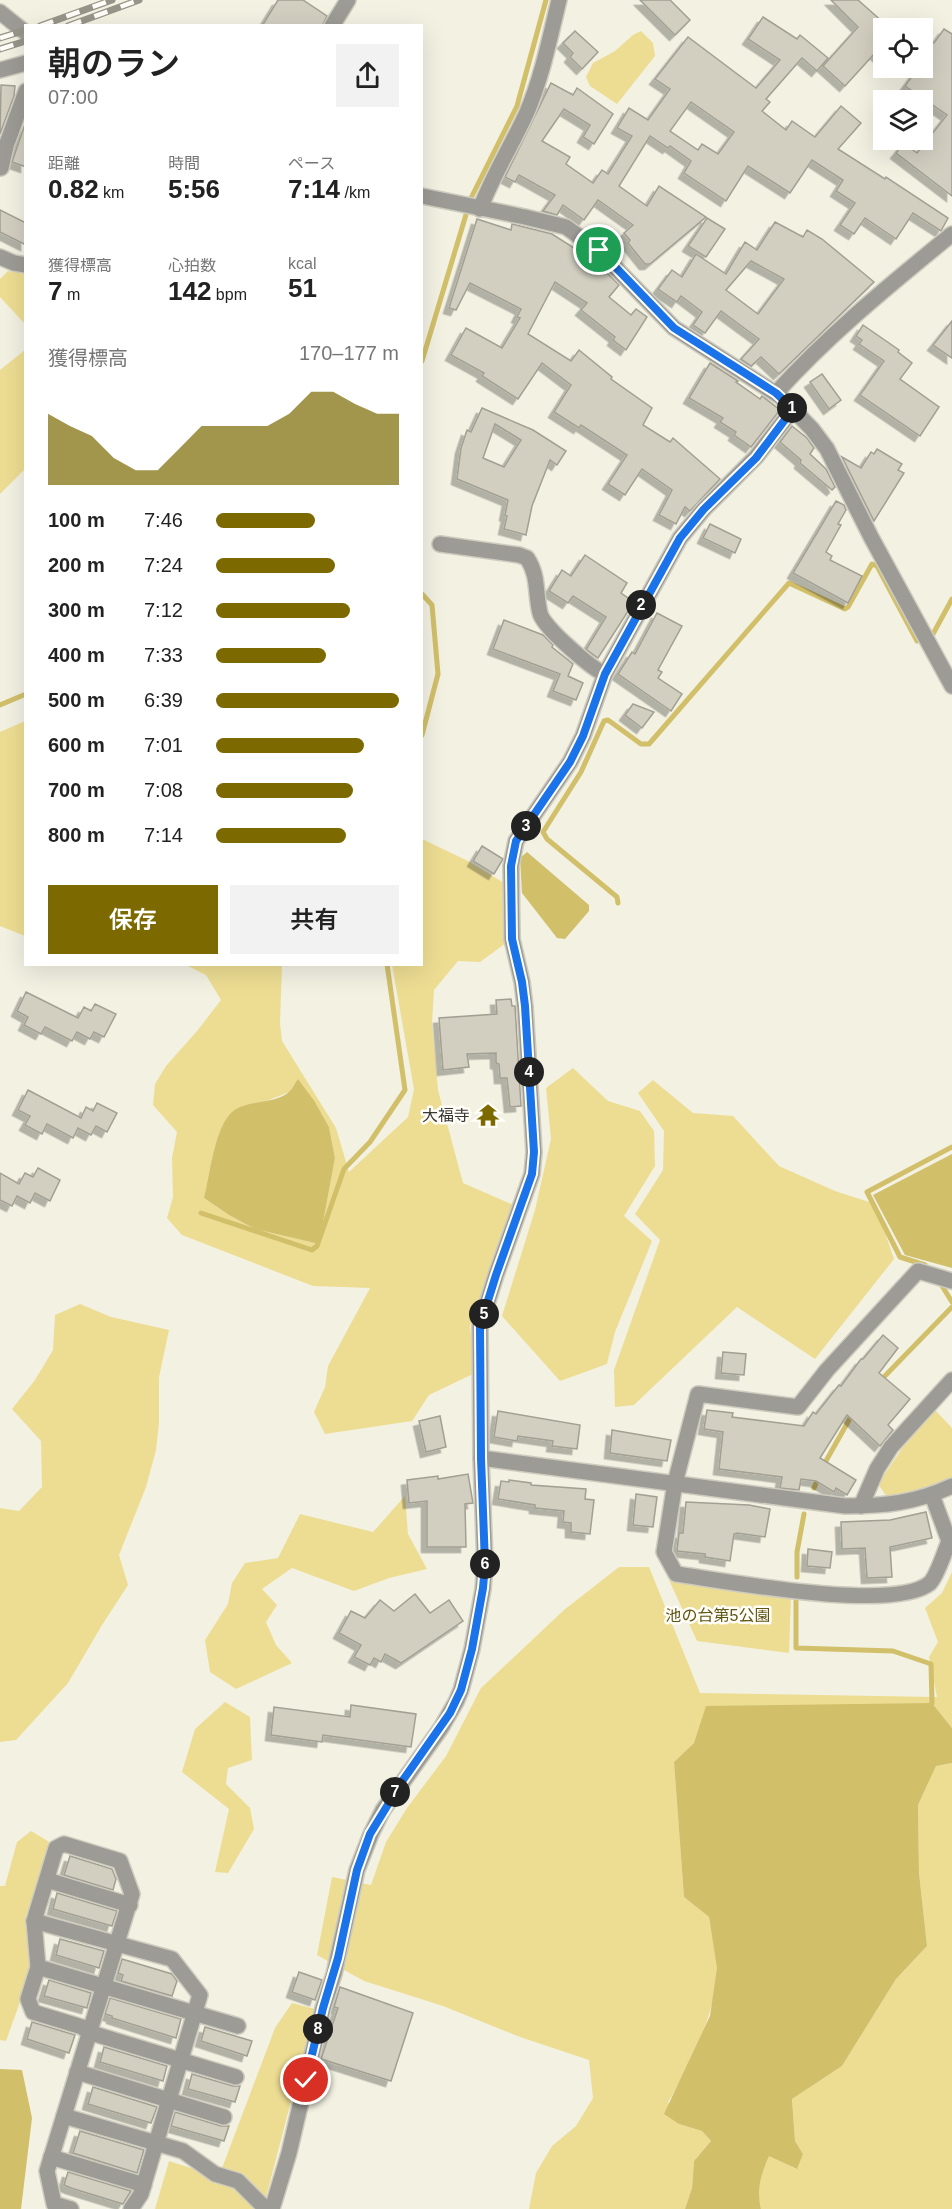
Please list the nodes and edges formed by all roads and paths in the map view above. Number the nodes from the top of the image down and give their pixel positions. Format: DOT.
graph roads {
  1 [pos="4,0"];
  2 [pos="348,0"];
  3 [pos="559,0"];
  4 [pos="0,5"];
  5 [pos="0,12"];
  6 [pos="333,24"];
  7 [pos="24,31"];
  8 [pos="24,64"];
  9 [pos="0,70"];
  10 [pos="24,96"];
  11 [pos="1,168"];
  12 [pos="423,196"];
  13 [pos="478,209"];
  14 [pos="952,234"];
  15 [pos="0,257"];
  16 [pos="24,265"];
  17 [pos="776,393"];
  18 [pos="793,409"];
  19 [pos="440,544"];
  20 [pos="605,674"];
  21 [pos="952,686"];
  22 [pos="952,1280"];
  23 [pos="952,1380"];
  24 [pos="481,1458"];
  25 [pos="675,1483"];
  26 [pos="952,1486"];
  27 [pos="932,1495"];
  28 [pos="861,1506"];
  29 [pos="47,1880"];
  30 [pos="130,1905"];
  31 [pos="34,1921"];
  32 [pos="118,1945"];
  33 [pos="38,1967"];
  34 [pos="105,1986"];
  35 [pos="195,2015"];
  36 [pos="238,2026"];
  37 [pos="88,2032"];
  38 [pos="182,2060"];
  39 [pos="77,2072"];
  40 [pos="236,2077"];
  41 [pos="170,2100"];
  42 [pos="64,2116"];
  43 [pos="224,2117"];
  44 [pos="156,2143"];
  45 [pos="51,2157"];
  46 [pos="144,2185"];
  47 [pos="71,2209"];
  48 [pos="130,2209"];
  49 [pos="266,2209"];
  50 [pos="272,2209"];
  1 -- 4 [label="street"];
  2 -- 6 [label="street"];
  3 -- 13 [label="street"];
  5 -- 7 [label="street"];
  8 -- 9 [label="street"];
  10 -- 11 [label="street"];
  12 -- 13 [label="street"];
  13 -- 17 [label="street"];
  14 -- 17 [label="street"];
  15 -- 16 [label="street"];
  17 -- 18 [label="street"];
  18 -- 20 [label="street"];
  18 -- 21 [label="street"];
  19 -- 20 [label="street"];
  20 -- 24 [label="street"];
  22 -- 25 [label="street"];
  23 -- 28 [label="street"];
  24 -- 25 [label="street"];
  24 -- 50 [label="street"];
  25 -- 27 [label="street"];
  25 -- 28 [label="street"];
  26 -- 27 [label="street"];
  27 -- 28 [label="street"];
  29 -- 30 [label="street"];
  29 -- 30 [label="street"];
  29 -- 31 [label="street"];
  30 -- 32 [label="street"];
  31 -- 32 [label="street"];
  31 -- 33 [label="street"];
  32 -- 34 [label="street"];
  32 -- 35 [label="street"];
  33 -- 34 [label="street"];
  33 -- 37 [label="street"];
  34 -- 35 [label="street"];
  34 -- 37 [label="street"];
  35 -- 36 [label="street"];
  35 -- 38 [label="street"];
  37 -- 38 [label="street"];
  37 -- 39 [label="street"];
  38 -- 40 [label="street"];
  38 -- 41 [label="street"];
  39 -- 41 [label="street"];
  39 -- 42 [label="street"];
  41 -- 43 [label="street"];
  41 -- 44 [label="street"];
  42 -- 44 [label="street"];
  42 -- 45 [label="street"];
  44 -- 46 [label="street"];
  44 -- 49 [label="street"];
  45 -- 46 [label="street"];
  45 -- 47 [label="street"];
  46 -- 48 [label="street"];
}
